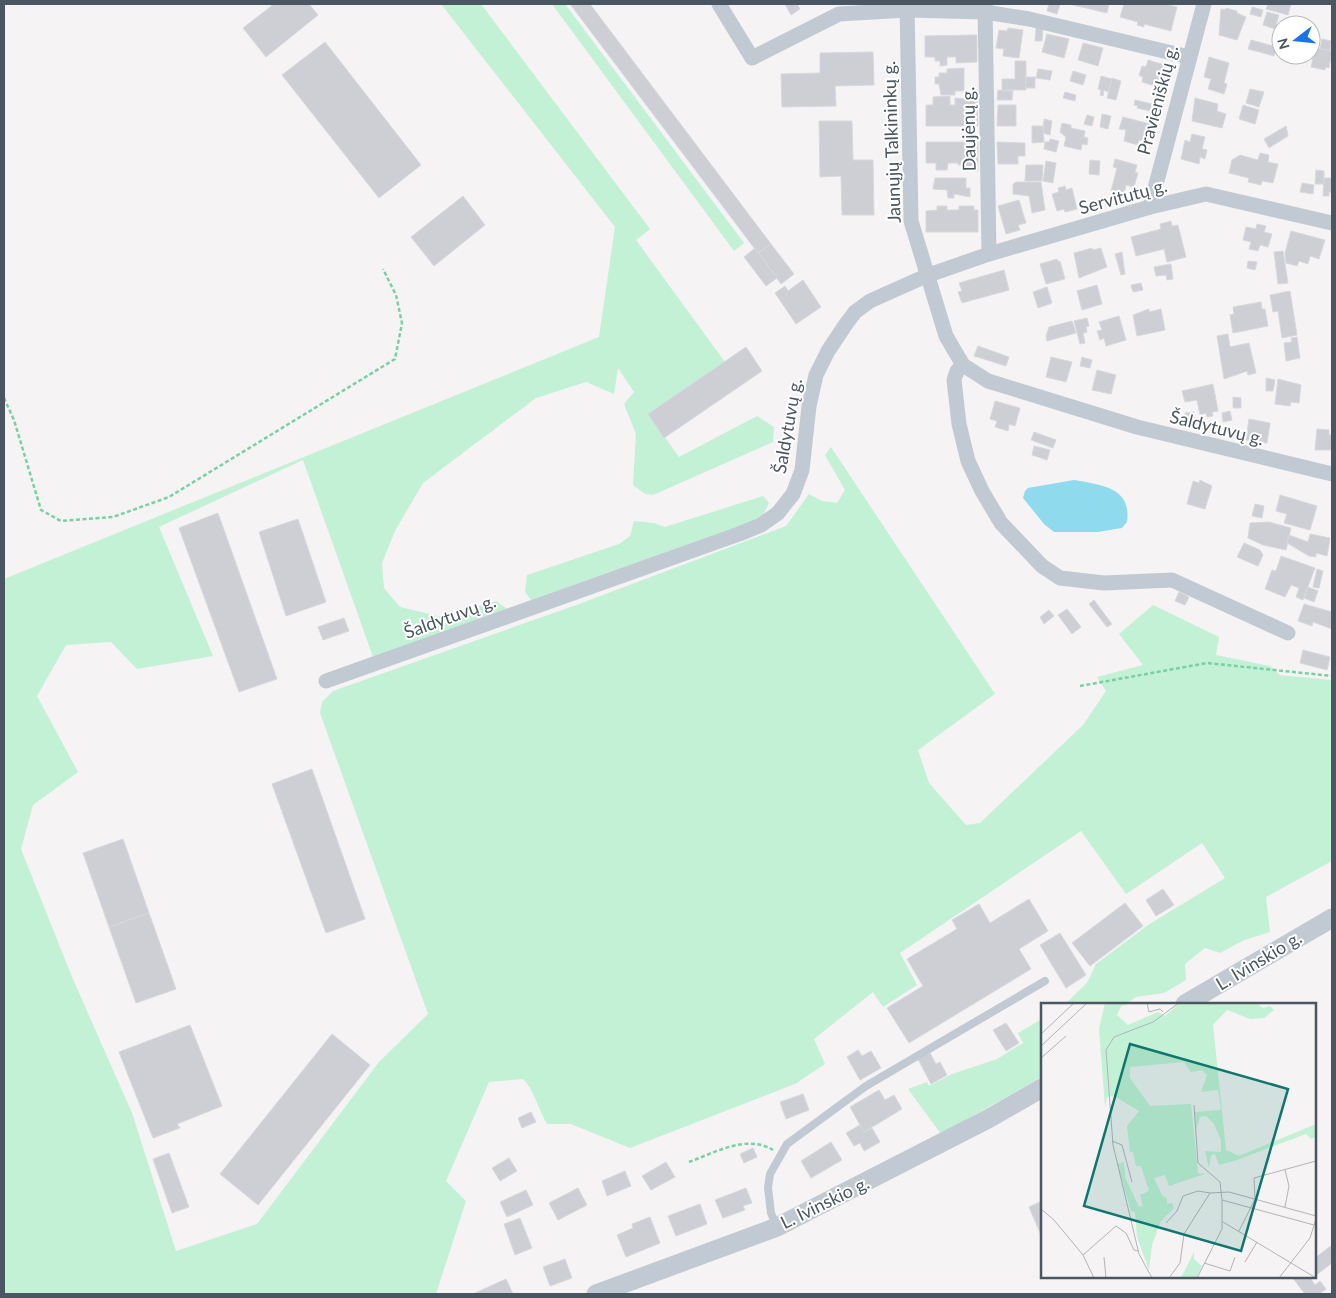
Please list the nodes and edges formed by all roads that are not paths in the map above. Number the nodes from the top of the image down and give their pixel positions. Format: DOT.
graph roads {
  1 [pos="719,4"];
  2 [pos="1204,4"];
  3 [pos="907,7"];
  4 [pos="985,8"];
  5 [pos="1189,56"];
  6 [pos="1150,207"];
  7 [pos="1332,223"];
  8 [pos="989,254"];
  9 [pos="926,276"];
  10 [pos="963,365"];
  11 [pos="1332,474"];
  12 [pos="1288,633"];
  13 [pos="326,681"];
  14 [pos="1332,918"];
  15 [pos="1045,982"];
  16 [pos="1187,1003"];
  17 [pos="1041,1089"];
  18 [pos="777,1227"];
  19 [pos="596,1294"];
  1 -- 3 [label="street"];
  2 -- 5 [label="street, Pravieniškių g."];
  3 -- 4 [label="street"];
  3 -- 9 [label="street, Jaunųjų Talkininkų g."];
  4 -- 5 [label="street"];
  4 -- 8 [label="street, Daujėnų g."];
  5 -- 6 [label="street, Pravieniškių g."];
  6 -- 7 [label="street, Servitutų g."];
  6 -- 8 [label="street, Servitutų g."];
  8 -- 9 [label="street, Servitutų g."];
  9 -- 10 [label="street, Šaldytuvų g."];
  9 -- 13 [label="street, Šaldytuvų g."];
  10 -- 11 [label="street, Šaldytuvų g."];
  10 -- 12 [label="street"];
  14 -- 16 [label="street, L. Ivinskio g."];
  15 -- 18 [label="lane"];
  17 -- 18 [label="street, L. Ivinskio g."];
  18 -- 19 [label="street, L. Ivinskio g."];
}
